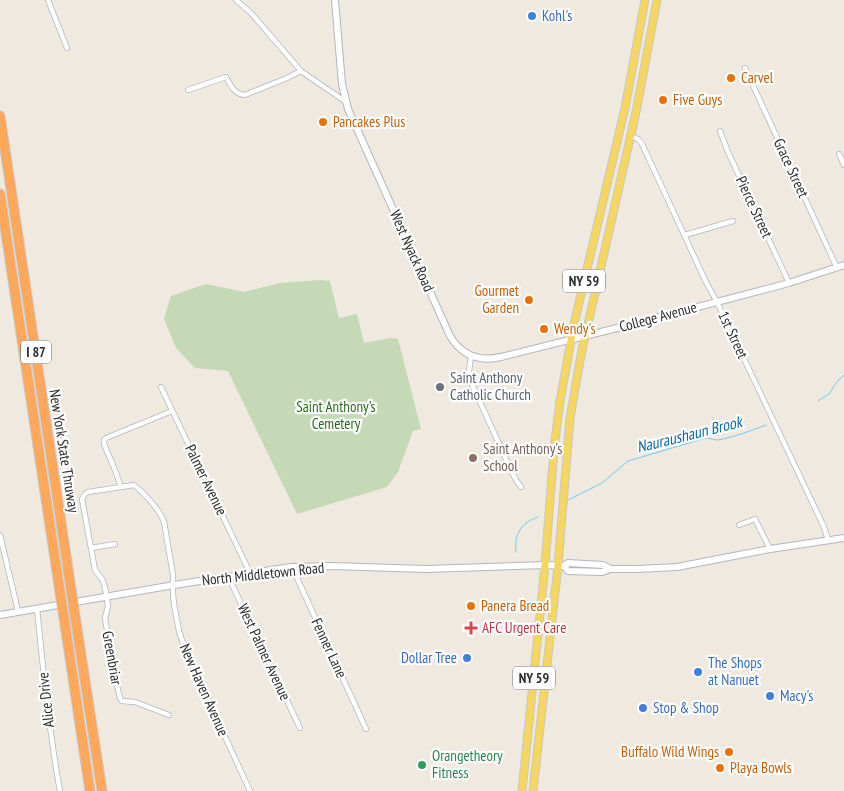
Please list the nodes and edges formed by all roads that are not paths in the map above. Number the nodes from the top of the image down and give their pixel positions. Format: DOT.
graph roads {
  1 [pos="48,0"];
  2 [pos="236,0"];
  3 [pos="335,0"];
  4 [pos="645,0"];
  5 [pos="657,0"];
  6 [pos="67,48"];
  7 [pos="744,68"];
  8 [pos="301,71"];
  9 [pos="188,90"];
  10 [pos="346,102"];
  11 [pos="0,116"];
  12 [pos="720,131"];
  13 [pos="631,136"];
  14 [pos="839,154"];
  15 [pos="844,165"];
  16 [pos="0,194"];
  17 [pos="734,221"];
  18 [pos="685,235"];
  19 [pos="844,265"];
  20 [pos="837,268"];
  21 [pos="789,283"];
  22 [pos="717,302"];
  23 [pos="585,336"];
  24 [pos="570,340"];
  25 [pos="471,356"];
  26 [pos="161,387"];
  27 [pos="172,411"];
  28 [pos="521,486"];
  29 [pos="121,487"];
  30 [pos="738,525"];
  31 [pos="0,535"];
  32 [pos="844,538"];
  33 [pos="828,540"];
  34 [pos="115,544"];
  35 [pos="90,548"];
  36 [pos="770,549"];
  37 [pos="545,565"];
  38 [pos="561,566"];
  39 [pos="292,568"];
  40 [pos="250,573"];
  41 [pos="228,576"];
  42 [pos="174,585"];
  43 [pos="106,596"];
  44 [pos="37,608"];
  45 [pos="18,611"];
  46 [pos="0,615"];
  47 [pos="169,715"];
  48 [pos="300,728"];
  49 [pos="366,729"];
  50 [pos="60,791"];
  51 [pos="90,791"];
  52 [pos="102,791"];
  53 [pos="250,791"];
  54 [pos="522,791"];
  55 [pos="533,791"];
  1 -- 6 [label="street"];
  2 -- 8 [label="street"];
  3 -- 10 [label="street, West Nyack Road"];
  4 -- 24 [label="main road, NY 59"];
  5 -- 13 [label="main road, NY 59"];
  7 -- 20 [label="street, Grace Street"];
  8 -- 9 [label="street"];
  8 -- 10 [label="street"];
  10 -- 25 [label="street, West Nyack Road"];
  11 -- 52 [label="highway, New York State Thruway / I 87, bridge"];
  12 -- 21 [label="street, Pierce Street"];
  13 -- 18 [label="street, 1st Street"];
  13 -- 23 [label="main road, NY 59"];
  14 -- 15 [label="street"];
  16 -- 51 [label="highway, New York State Thruway / I 87, bridge"];
  17 -- 18 [label="street"];
  18 -- 22 [label="street, 1st Street"];
  19 -- 20 [label="street, College Avenue"];
  20 -- 21 [label="street, College Avenue"];
  21 -- 22 [label="street, College Avenue"];
  22 -- 23 [label="street, College Avenue"];
  22 -- 33 [label="street, 1st Street"];
  23 -- 24 [label="street, College Avenue"];
  23 -- 38 [label="main road, NY 59"];
  24 -- 25 [label="street, College Avenue"];
  24 -- 37 [label="main road, NY 59"];
  25 -- 28 [label="street"];
  26 -- 27 [label="street, Palmer Avenue"];
  27 -- 29 [label="street"];
  27 -- 40 [label="street, Palmer Avenue"];
  29 -- 35 [label="street"];
  29 -- 42 [label="street, New Haven Avenue"];
  30 -- 36 [label="street"];
  31 -- 45 [label="street"];
  32 -- 33 [label="street, North Middletown Road"];
  33 -- 36 [label="street, North Middletown Road"];
  34 -- 35 [label="street"];
  35 -- 43 [label="street"];
  36 -- 38 [label="street, North Middletown Road"];
  37 -- 38 [label="street, North Middletown Road"];
  37 -- 39 [label="street, North Middletown Road"];
  37 -- 54 [label="main road, NY 59"];
  38 -- 55 [label="main road, NY 59"];
  39 -- 40 [label="street, North Middletown Road"];
  39 -- 49 [label="street, Fenner Lane"];
  40 -- 41 [label="street, North Middletown Road"];
  41 -- 42 [label="street, North Middletown Road"];
  41 -- 48 [label="street, West Palmer Avenue"];
  42 -- 43 [label="street, North Middletown Road"];
  42 -- 53 [label="street, New Haven Avenue"];
  43 -- 44 [label="street, North Middletown Road"];
  43 -- 47 [label="street, Greenbriar"];
  44 -- 45 [label="street, North Middletown Road"];
  44 -- 50 [label="street, Alice Drive"];
  45 -- 46 [label="street, North Middletown Road"];
}
